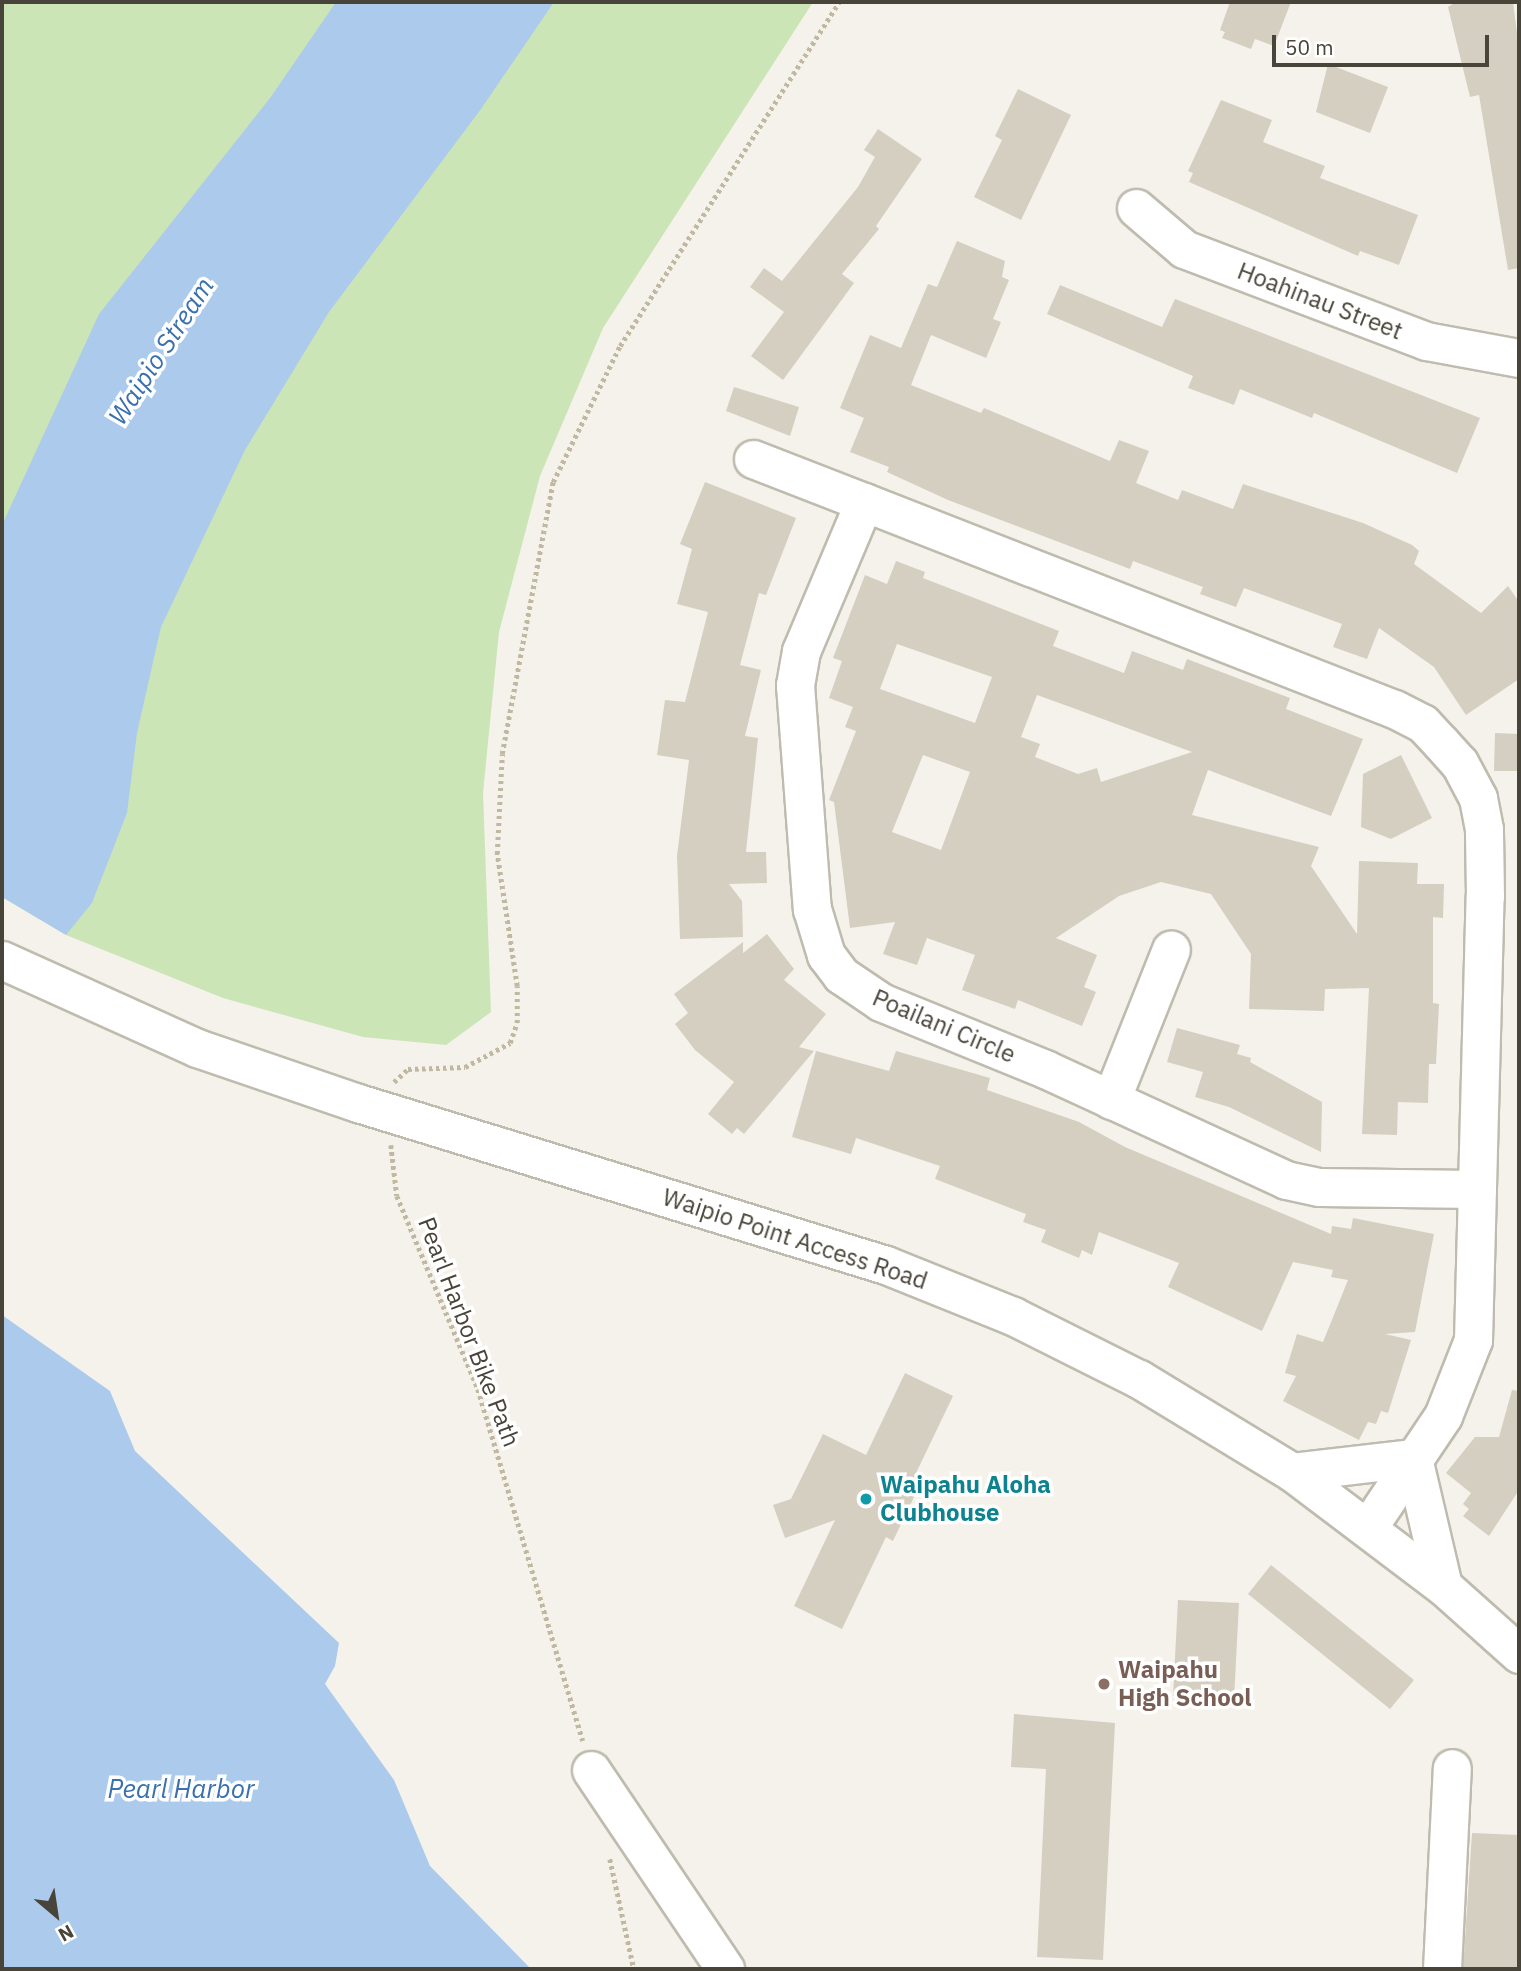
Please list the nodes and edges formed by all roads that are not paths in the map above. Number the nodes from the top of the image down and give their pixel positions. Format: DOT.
graph roads {
  1 [pos="1136,208"];
  2 [pos="1519,358"];
  3 [pos="753,459"];
  4 [pos="864,502"];
  5 [pos="1171,949"];
  6 [pos="2,960"];
  7 [pos="1111,1100"];
  8 [pos="1477,1189"];
  9 [pos="1413,1458"];
  10 [pos="1292,1472"];
  11 [pos="1369,1527"];
  12 [pos="1443,1586"];
  13 [pos="1519,1654"];
  14 [pos="1452,1768"];
  15 [pos="591,1770"];
  16 [pos="725,1969"];
  17 [pos="1442,1969"];
  1 -- 2 [label="street, Hoahinau Street"];
  3 -- 4 [label="street"];
  4 -- 7 [label="street, Poailani Circle"];
  4 -- 8 [label="street"];
  5 -- 7 [label="street"];
  6 -- 10 [label="street, Waipio Point Access Road"];
  7 -- 8 [label="street, Poailani Circle"];
  8 -- 9 [label="street"];
  9 -- 10 [label="street"];
  9 -- 11 [label="street"];
  9 -- 12 [label="street"];
  10 -- 11 [label="street, Waipio Point Access Road"];
  11 -- 12 [label="street, Waipio Point Access Road"];
  12 -- 13 [label="street, Waipio Point Access Road"];
  14 -- 17 [label="street"];
  15 -- 16 [label="street"];
}
